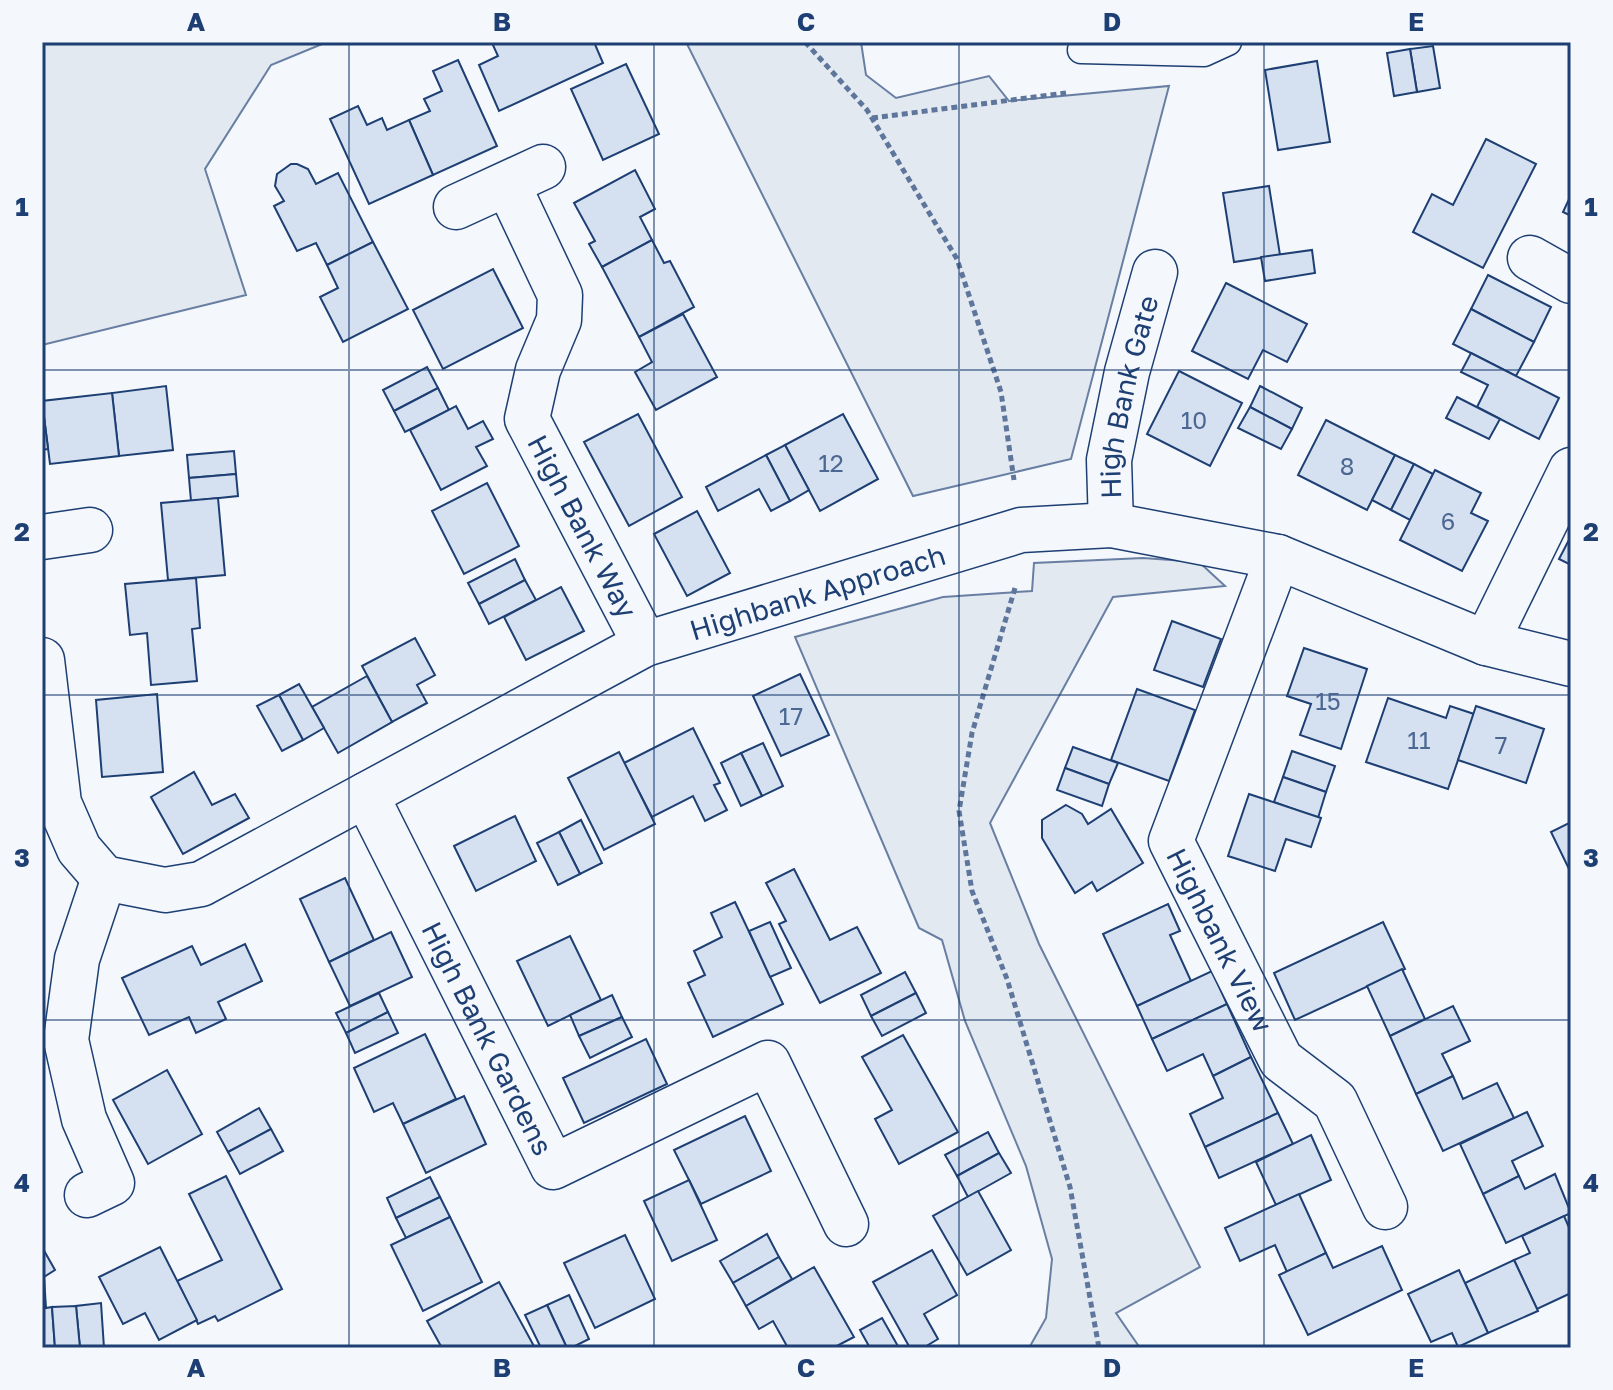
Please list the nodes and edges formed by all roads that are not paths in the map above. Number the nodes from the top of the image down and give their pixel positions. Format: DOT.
graph roads {
  1 [pos="1228,42"];
  2 [pos="1081,50"];
  3 [pos="456,207"];
  4 [pos="1530,258"];
  5 [pos="1155,272"];
  6 [pos="1571,281"];
  7 [pos="1571,470"];
  8 [pos="1111,525"];
  9 [pos="90,530"];
  10 [pos="42,537"];
  11 [pos="1278,557"];
  12 [pos="1486,643"];
  13 [pos="645,644"];
  14 [pos="42,660"];
  15 [pos="1571,664"];
  16 [pos="366,795"];
  17 [pos="104,878"];
  18 [pos="87,1195"];
  19 [pos="1385,1207"];
  20 [pos="846,1224"];
  1 -- 2 [label="lane"];
  3 -- 13 [label="street, High Bank Way"];
  4 -- 6 [label="street"];
  5 -- 8 [label="street, High Bank Gate"];
  7 -- 12 [label="street"];
  8 -- 11 [label="street, Highbank Approach"];
  8 -- 13 [label="street, Highbank Approach"];
  9 -- 10 [label="street"];
  11 -- 12 [label="street, Highbank Approach"];
  11 -- 19 [label="street, Highbank View"];
  12 -- 15 [label="street, Highbank Approach"];
  13 -- 16 [label="street, Highbank Approach"];
  14 -- 17 [label="street"];
  16 -- 17 [label="street, Highbank Approach"];
  16 -- 20 [label="street, High Bank Gardens"];
  17 -- 18 [label="street"];
}
